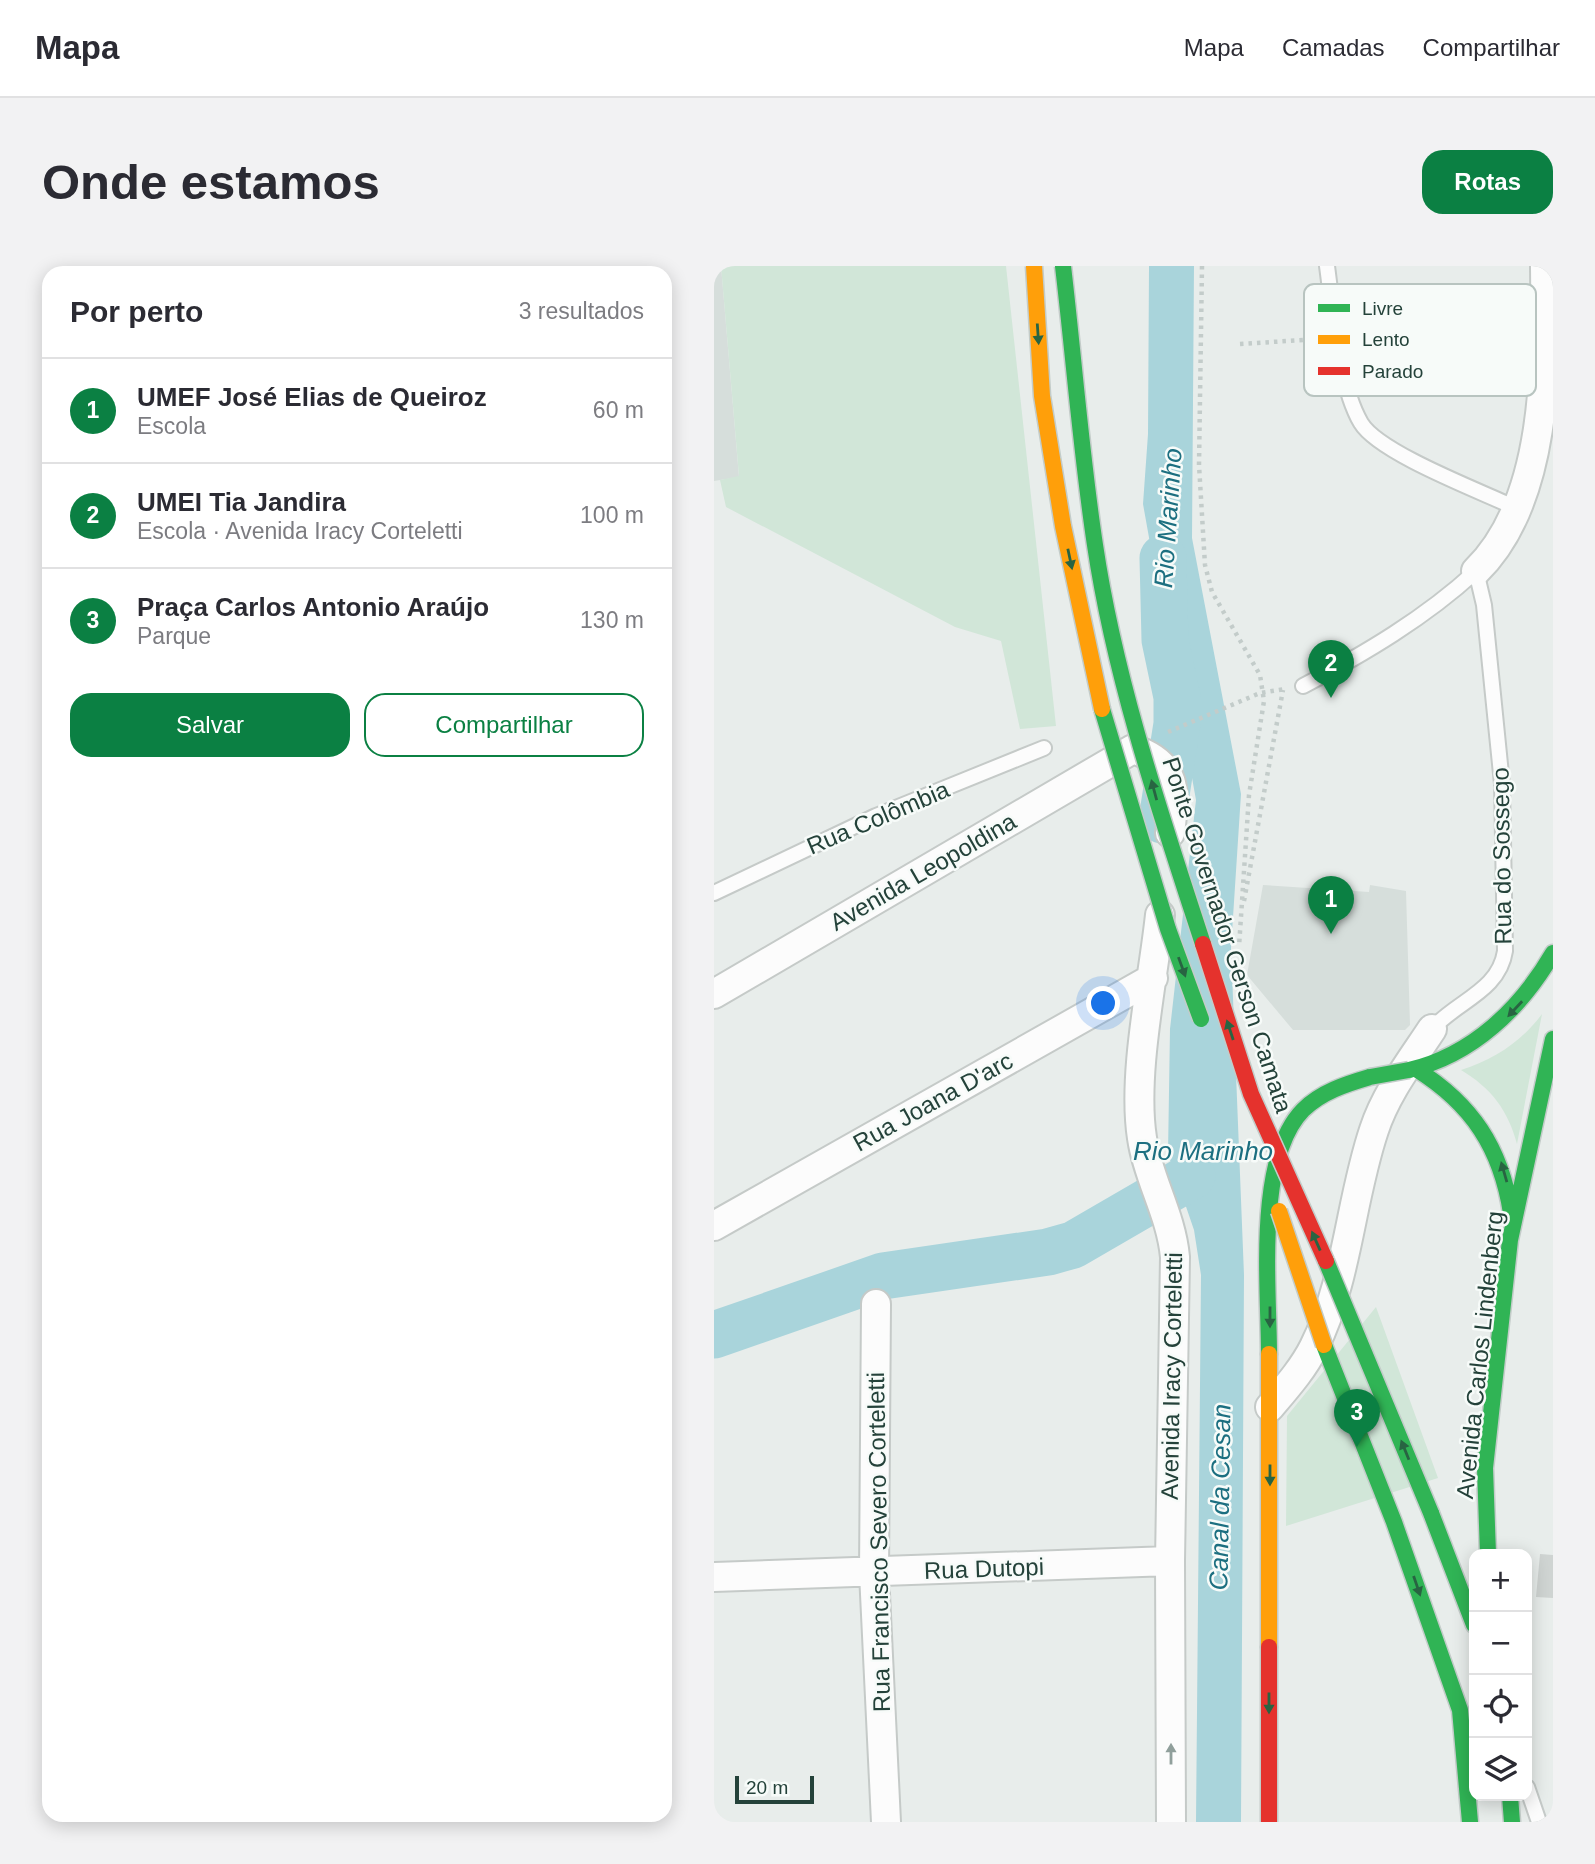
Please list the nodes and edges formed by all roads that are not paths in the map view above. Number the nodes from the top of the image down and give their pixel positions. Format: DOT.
graph roads {
  1 [pos="1034,266"];
  2 [pos="1063,266"];
  3 [pos="1327,266"];
  4 [pos="1545,266"];
  5 [pos="1330,284"];
  6 [pos="1351,396"];
  7 [pos="1516,508"];
  8 [pos="1476,571"];
  9 [pos="1303,686"];
  10 [pos="1044,748"];
  11 [pos="1133,749"];
  12 [pos="714,893"];
  13 [pos="1553,953"];
  14 [pos="1153,978"];
  15 [pos="714,994"];
  16 [pos="1432,1029"];
  17 [pos="1207,1037"];
  18 [pos="1553,1039"];
  19 [pos="1413,1069"];
  20 [pos="1261,1171"];
  21 [pos="714,1226"];
  22 [pos="1510,1240"];
  23 [pos="876,1304"];
  24 [pos="1270,1407"];
  25 [pos="1488,1549"];
  26 [pos="1170,1561"];
  27 [pos="874,1573"];
  28 [pos="714,1577"];
  29 [pos="1469,1612"];
  30 [pos="1510,1801"];
  31 [pos="1532,1801"];
  32 [pos="886,1822"];
  33 [pos="1171,1822"];
  34 [pos="1269,1822"];
  35 [pos="1470,1822"];
  36 [pos="1512,1822"];
  37 [pos="1539,1822"];
  1 -- 17 [label="main road, Ponte Governador Gerson Camata, one-way, bridge"];
  29 -- 2 [label="main road, Ponte Governador Gerson Camata, one-way, bridge"];
  3 -- 5 [label="lane"];
  4 -- 7 [label="street"];
  6 -- 7 [label="lane"];
  7 -- 8 [label="street"];
  8 -- 9 [label="lane"];
  8 -- 16 [label="lane, Rua do Sossego"];
  10 -- 12 [label="lane, Rua Colômbia"];
  11 -- 14 [label="street, Avenida Iracy Corteletti"];
  11 -- 15 [label="street, Avenida Leopoldina"];
  13 -- 19 [label="main road, one-way"];
  14 -- 21 [label="street, Rua Joana D'arc"];
  14 -- 26 [label="street, Avenida Iracy Corteletti"];
  16 -- 24 [label="street, Rua do Sossego"];
  18 -- 22 [label="main road, Avenida Carlos Lindenberg"];
  22 -- 19 [label="main road, one-way"];
  19 -- 24 [label="main road, one-way, bridge"];
  20 -- 35 [label="main road, one-way, bridge"];
  22 -- 25 [label="main road, Avenida Carlos Lindenberg"];
  23 -- 27 [label="street, Rua Francisco Severo Corteletti"];
  24 -- 34 [label="main road, one-way"];
  26 -- 27 [label="street, Rua Dutopi"];
  33 -- 26 [label="street, Avenida Iracy Corteletti, one-way"];
  27 -- 28 [label="street, Rua Dutopi"];
  27 -- 32 [label="street, Rua Francisco Severo Corteletti"];
  30 -- 36 [label="main road"];
  31 -- 37 [label="lane"];
}
